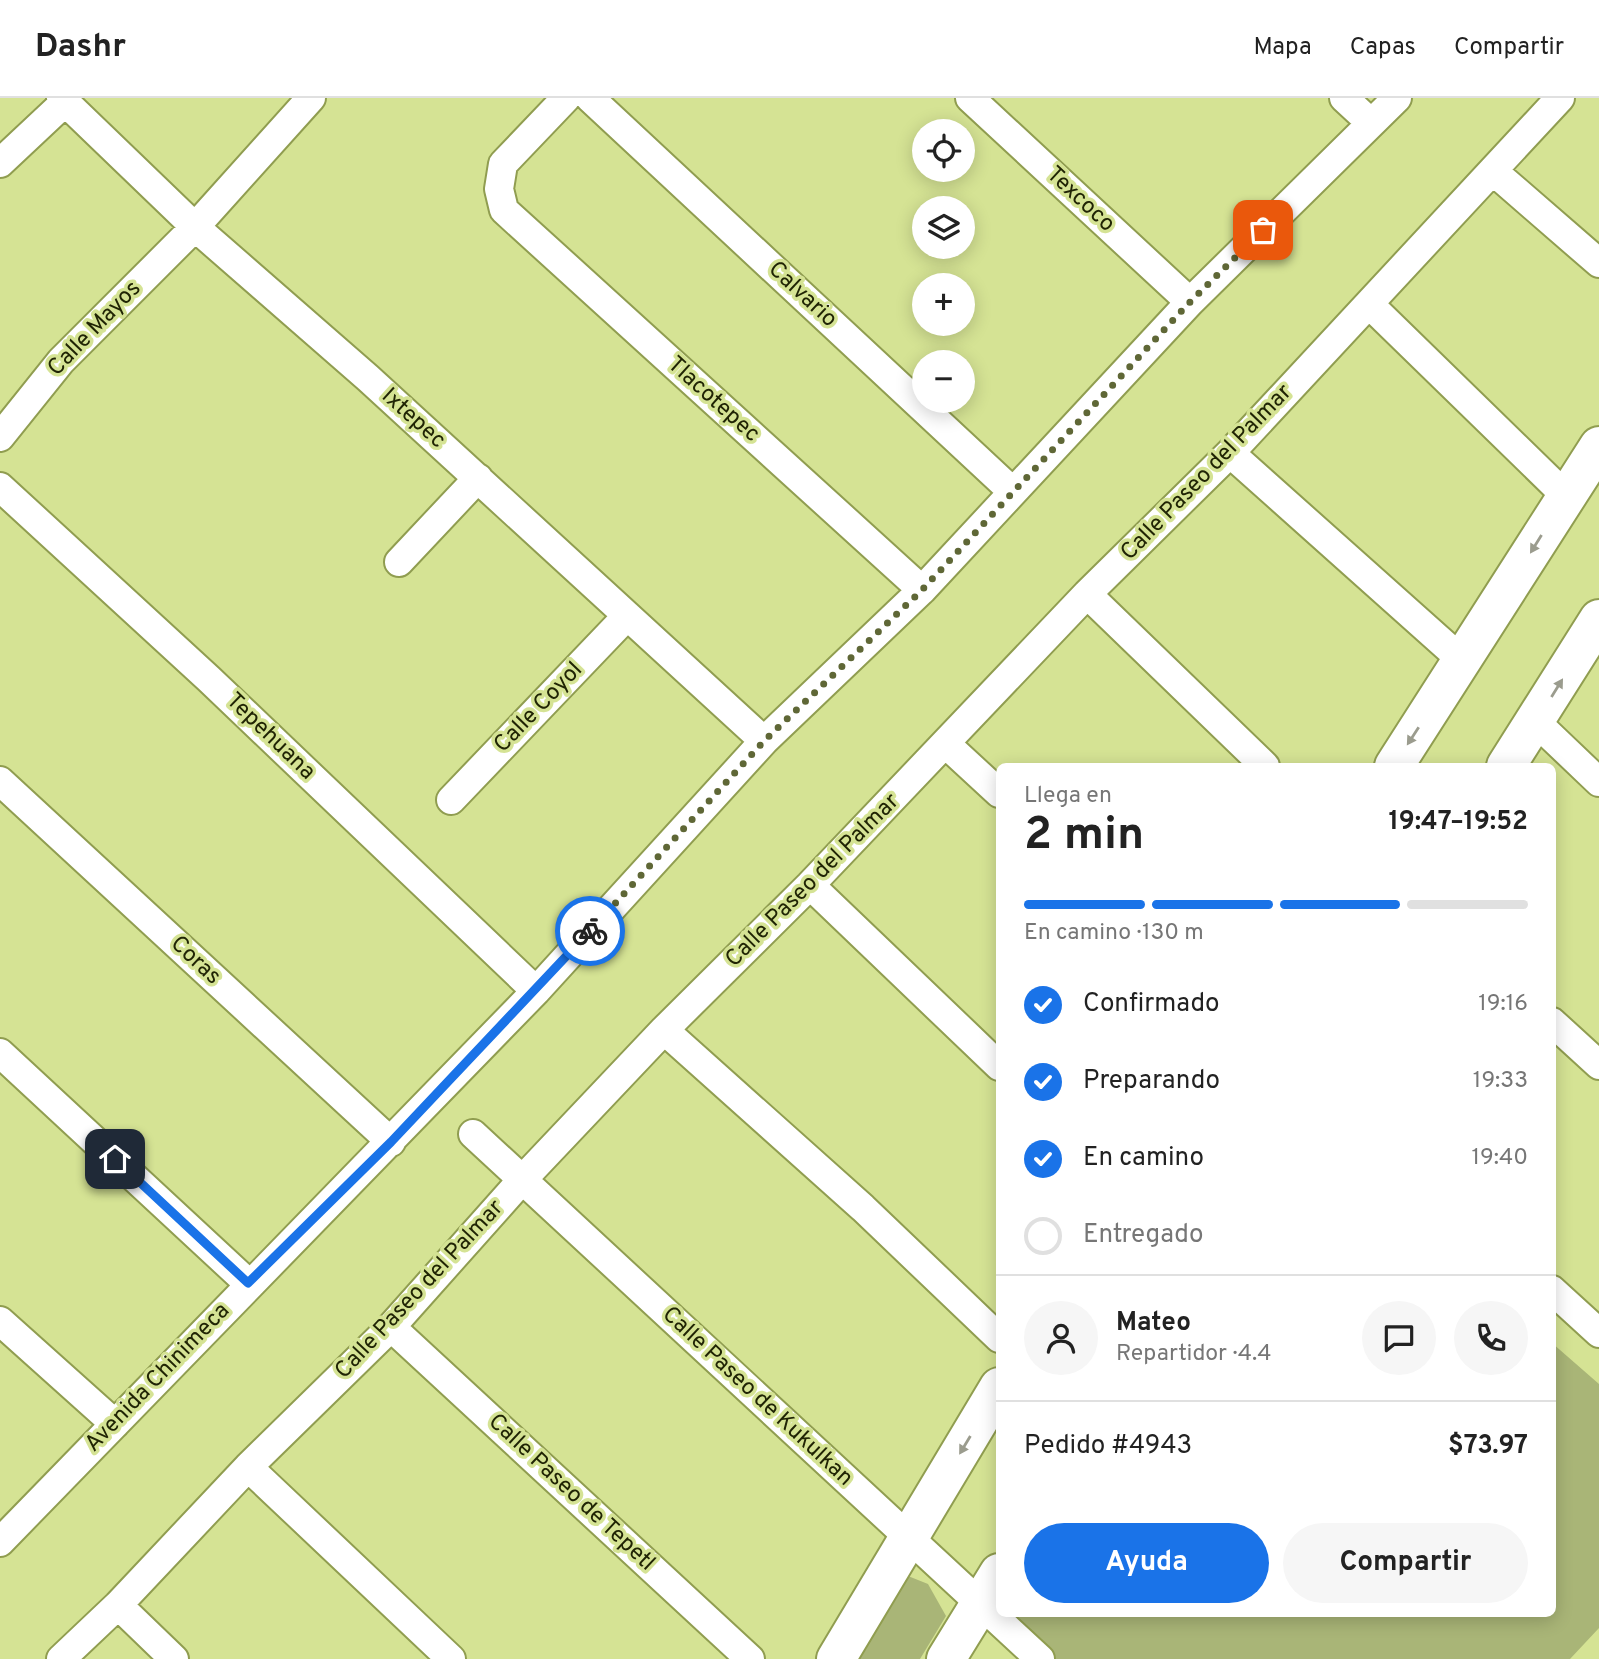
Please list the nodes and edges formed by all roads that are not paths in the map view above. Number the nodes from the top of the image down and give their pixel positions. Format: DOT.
graph roads {
  1 [pos="311,98"];
  2 [pos="566,98"];
  3 [pos="590,98"];
  4 [pos="970,98"];
  5 [pos="1344,98"];
  6 [pos="1397,98"];
  7 [pos="1560,98"];
  8 [pos="63,100"];
  9 [pos="1371,123"];
  10 [pos="0,163"];
  11 [pos="1493,171"];
  12 [pos="195,227"];
  13 [pos="1599,263"];
  14 [pos="1190,302"];
  15 [pos="1369,303"];
  16 [pos="0,437"];
  17 [pos="1599,446"];
  18 [pos="1230,453"];
  19 [pos="478,478"];
  20 [pos="0,487"];
  21 [pos="1013,492"];
  22 [pos="1566,496"];
  23 [pos="399,562"];
  24 [pos="922,590"];
  25 [pos="1087,594"];
  26 [pos="627,616"];
  27 [pos="1599,619"];
  28 [pos="1463,661"];
  29 [pos="1536,722"];
  30 [pos="764,741"];
  31 [pos="947,745"];
  32 [pos="1262,763"];
  33 [pos="1396,763"];
  34 [pos="1509,763"];
  35 [pos="0,781"];
  36 [pos="1599,782"];
  37 [pos="996,790"];
  38 [pos="451,800"];
  39 [pos="810,885"];
  40 [pos="536,990"];
  41 [pos="1556,1026"];
  42 [pos="664,1030"];
  43 [pos="0,1053"];
  44 [pos="996,1063"];
  45 [pos="1599,1065"];
  46 [pos="473,1134"];
  47 [pos="391,1142"];
  48 [pos="521,1181"];
  49 [pos="248,1283"];
  50 [pos="1556,1294"];
  51 [pos="0,1321"];
  52 [pos="391,1327"];
  53 [pos="1599,1333"];
  54 [pos="996,1335"];
  55 [pos="996,1392"];
  56 [pos="115,1424"];
  57 [pos="248,1467"];
  58 [pos="910,1538"];
  59 [pos="0,1542"];
  60 [pos="990,1588"];
  61 [pos="118,1605"];
  62 [pos="1010,1617"];
  63 [pos="61,1659"];
  64 [pos="174,1659"];
  65 [pos="451,1659"];
  66 [pos="750,1659"];
  67 [pos="836,1659"];
  68 [pos="946,1659"];
  69 [pos="1040,1659"];
  1 -- 12 [label="street, Calle Mayos"];
  2 -- 24 [label="street, Tlacotepec"];
  3 -- 21 [label="street, Calvario"];
  4 -- 14 [label="street, Texcoco"];
  5 -- 9 [label="street"];
  6 -- 9 [label="street, Avenida Chinimeca"];
  7 -- 11 [label="street, Calle Paseo del Palmar"];
  8 -- 10 [label="street"];
  8 -- 12 [label="street, Ixtepec"];
  9 -- 14 [label="street, Avenida Chinimeca"];
  11 -- 13 [label="street"];
  11 -- 15 [label="street, Calle Paseo del Palmar"];
  12 -- 16 [label="street, Calle Mayos"];
  12 -- 19 [label="street, Ixtepec"];
  14 -- 21 [label="street, Avenida Chinimeca"];
  15 -- 18 [label="street, Calle Paseo del Palmar"];
  15 -- 22 [label="street"];
  17 -- 22 [label="street"];
  18 -- 25 [label="street, Calle Paseo del Palmar"];
  18 -- 28 [label="street"];
  19 -- 23 [label="street"];
  19 -- 26 [label="street, Ixtepec"];
  20 -- 40 [label="street, Tepehuana"];
  21 -- 24 [label="street, Avenida Chinimeca"];
  22 -- 28 [label="street, one-way"];
  24 -- 30 [label="street, Avenida Chinimeca"];
  25 -- 31 [label="street, Calle Paseo del Palmar"];
  25 -- 32 [label="street"];
  26 -- 30 [label="street, Ixtepec"];
  26 -- 38 [label="street, Calle Coyol"];
  29 -- 27 [label="street, one-way"];
  28 -- 33 [label="street, one-way"];
  29 -- 34 [label="street"];
  29 -- 36 [label="street"];
  30 -- 40 [label="street, Avenida Chinimeca"];
  31 -- 37 [label="street"];
  31 -- 39 [label="street, Calle Paseo del Palmar"];
  35 -- 47 [label="street, Coras"];
  39 -- 42 [label="street, Calle Paseo del Palmar"];
  39 -- 44 [label="street"];
  40 -- 47 [label="street, Avenida Chinimeca"];
  41 -- 45 [label="street"];
  42 -- 48 [label="street, Calle Paseo del Palmar"];
  42 -- 54 [label="street"];
  43 -- 49 [label="street"];
  46 -- 48 [label="street, Calle Paseo de Kukulkan"];
  47 -- 49 [label="street, Avenida Chinimeca"];
  48 -- 52 [label="street, Calle Paseo del Palmar"];
  48 -- 58 [label="street, Calle Paseo de Kukulkan"];
  49 -- 56 [label="street, Avenida Chinimeca"];
  50 -- 53 [label="street"];
  51 -- 56 [label="street"];
  52 -- 57 [label="street, Calle Paseo del Palmar"];
  52 -- 66 [label="street, Calle Paseo de Tepetl"];
  55 -- 58 [label="street, one-way"];
  56 -- 59 [label="street, Avenida Chinimeca"];
  57 -- 61 [label="street, Calle Paseo del Palmar"];
  57 -- 65 [label="street"];
  58 -- 60 [label="street, Calle Paseo de Kukulkan"];
  58 -- 67 [label="street"];
  60 -- 68 [label="street"];
  61 -- 63 [label="street, Calle Paseo del Palmar"];
  61 -- 64 [label="street"];
  62 -- 69 [label="street, Calle Paseo de Kukulkan"];
}
